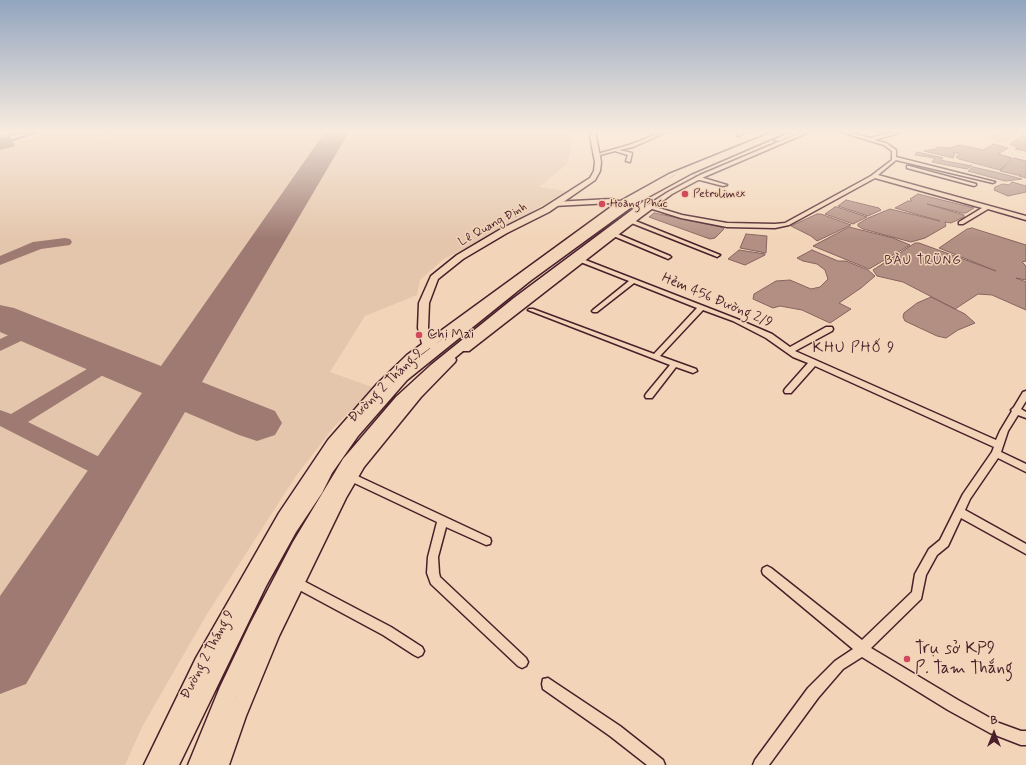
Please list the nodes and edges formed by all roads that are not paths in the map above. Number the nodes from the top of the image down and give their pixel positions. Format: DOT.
graph roads {
  1 [pos="597,168"];
  2 [pos="691,168"];
  3 [pos="711,168"];
  4 [pos="722,168"];
  5 [pos="885,168"];
  6 [pos="909,168"];
  7 [pos="934,168"];
  8 [pos="875,176"];
  9 [pos="698,178"];
  10 [pos="993,182"];
  11 [pos="725,185"];
  12 [pos="974,185"];
  13 [pos="675,187"];
  14 [pos="554,204"];
  15 [pos="636,205"];
  16 [pos="987,207"];
  17 [pos="1026,218"];
  18 [pos="631,220"];
  19 [pos="961,223"];
  20 [pos="613,234"];
  21 [pos="716,255"];
  22 [pos="668,257"];
  23 [pos="578,259"];
  24 [pos="633,280"];
  25 [pos="702,307"];
  26 [pos="531,310"];
  27 [pos="594,311"];
  28 [pos="829,329"];
  29 [pos="434,346"];
  30 [pos="790,350"];
  31 [pos="655,357"];
  32 [pos="814,362"];
  33 [pos="675,364"];
  34 [pos="693,371"];
  35 [pos="788,392"];
  36 [pos="1026,394"];
  37 [pos="649,396"];
  38 [pos="1021,412"];
  39 [pos="997,449"];
  40 [pos="1026,468"];
  41 [pos="351,478"];
  42 [pos="960,512"];
  43 [pos="442,521"];
  44 [pos="486,541"];
  45 [pos="1026,549"];
  46 [pos="767,571"];
  47 [pos="296,582"];
  48 [pos="861,649"];
  49 [pos="418,651"];
  50 [pos="522,662"];
  51 [pos="548,684"];
  52 [pos="1026,738"];
  53 [pos="154,765"];
  54 [pos="167,765"];
  55 [pos="199,765"];
  56 [pos="220,765"];
  57 [pos="658,765"];
  58 [pos="760,765"];
  1 -- 14 [label="main road, Lê Quang Định"];
  2 -- 15 [label="main road, Đường 2 Tháng 9"];
  3 -- 13 [label="main road, Đường 2 Tháng 9"];
  4 -- 9 [label="main road, Đường 2 Tháng 9"];
  5 -- 8 [label="street"];
  6 -- 12 [label="street"];
  7 -- 10 [label="street"];
  8 -- 15 [label="street"];
  8 -- 16 [label="street"];
  9 -- 11 [label="street"];
  9 -- 13 [label="main road, Đường 2 Tháng 9"];
  13 -- 15 [label="main road, Đường 2 Tháng 9"];
  14 -- 15 [label="street"];
  14 -- 29 [label="main road, Lê Quang Định"];
  15 -- 18 [label="main road, Đường 2 Tháng 9"];
  15 -- 23 [label="main road, Đường 2 Tháng 9"];
  15 -- 29 [label="main road, Đường 2 Tháng 9"];
  16 -- 17 [label="street"];
  16 -- 19 [label="street"];
  18 -- 20 [label="main road, Đường 2 Tháng 9"];
  18 -- 21 [label="street"];
  20 -- 22 [label="street"];
  20 -- 23 [label="main road, Đường 2 Tháng 9"];
  23 -- 24 [label="street, Hẻm 456 Đường 2/9"];
  23 -- 41 [label="main road, Đường 2 Tháng 9"];
  23 -- 55 [label="main road, Đường 2 Tháng 9"];
  24 -- 25 [label="street, Hẻm 456 Đường 2/9"];
  24 -- 27 [label="street"];
  25 -- 30 [label="street, Hẻm 456 Đường 2/9"];
  25 -- 31 [label="street"];
  26 -- 31 [label="street"];
  28 -- 30 [label="street"];
  29 -- 53 [label="main road, Đường 2 Tháng 9"];
  29 -- 54 [label="main road, Đường 2 Tháng 9"];
  30 -- 32 [label="street, Hẻm 456 Đường 2/9"];
  31 -- 33 [label="street"];
  32 -- 35 [label="street"];
  32 -- 39 [label="street, Hẻm 456 Đường 2/9"];
  33 -- 34 [label="street"];
  33 -- 37 [label="street"];
  36 -- 38 [label="street"];
  38 -- 39 [label="street"];
  39 -- 40 [label="street, Hẻm 456 Đường 2/9"];
  39 -- 42 [label="street"];
  41 -- 43 [label="street"];
  41 -- 47 [label="main road, Đường 2 Tháng 9"];
  42 -- 45 [label="street"];
  42 -- 48 [label="street"];
  43 -- 44 [label="street"];
  43 -- 50 [label="street"];
  46 -- 48 [label="street"];
  47 -- 49 [label="street"];
  47 -- 56 [label="main road, Đường 2 Tháng 9"];
  48 -- 52 [label="street"];
  48 -- 58 [label="street"];
  51 -- 57 [label="street"];
}
